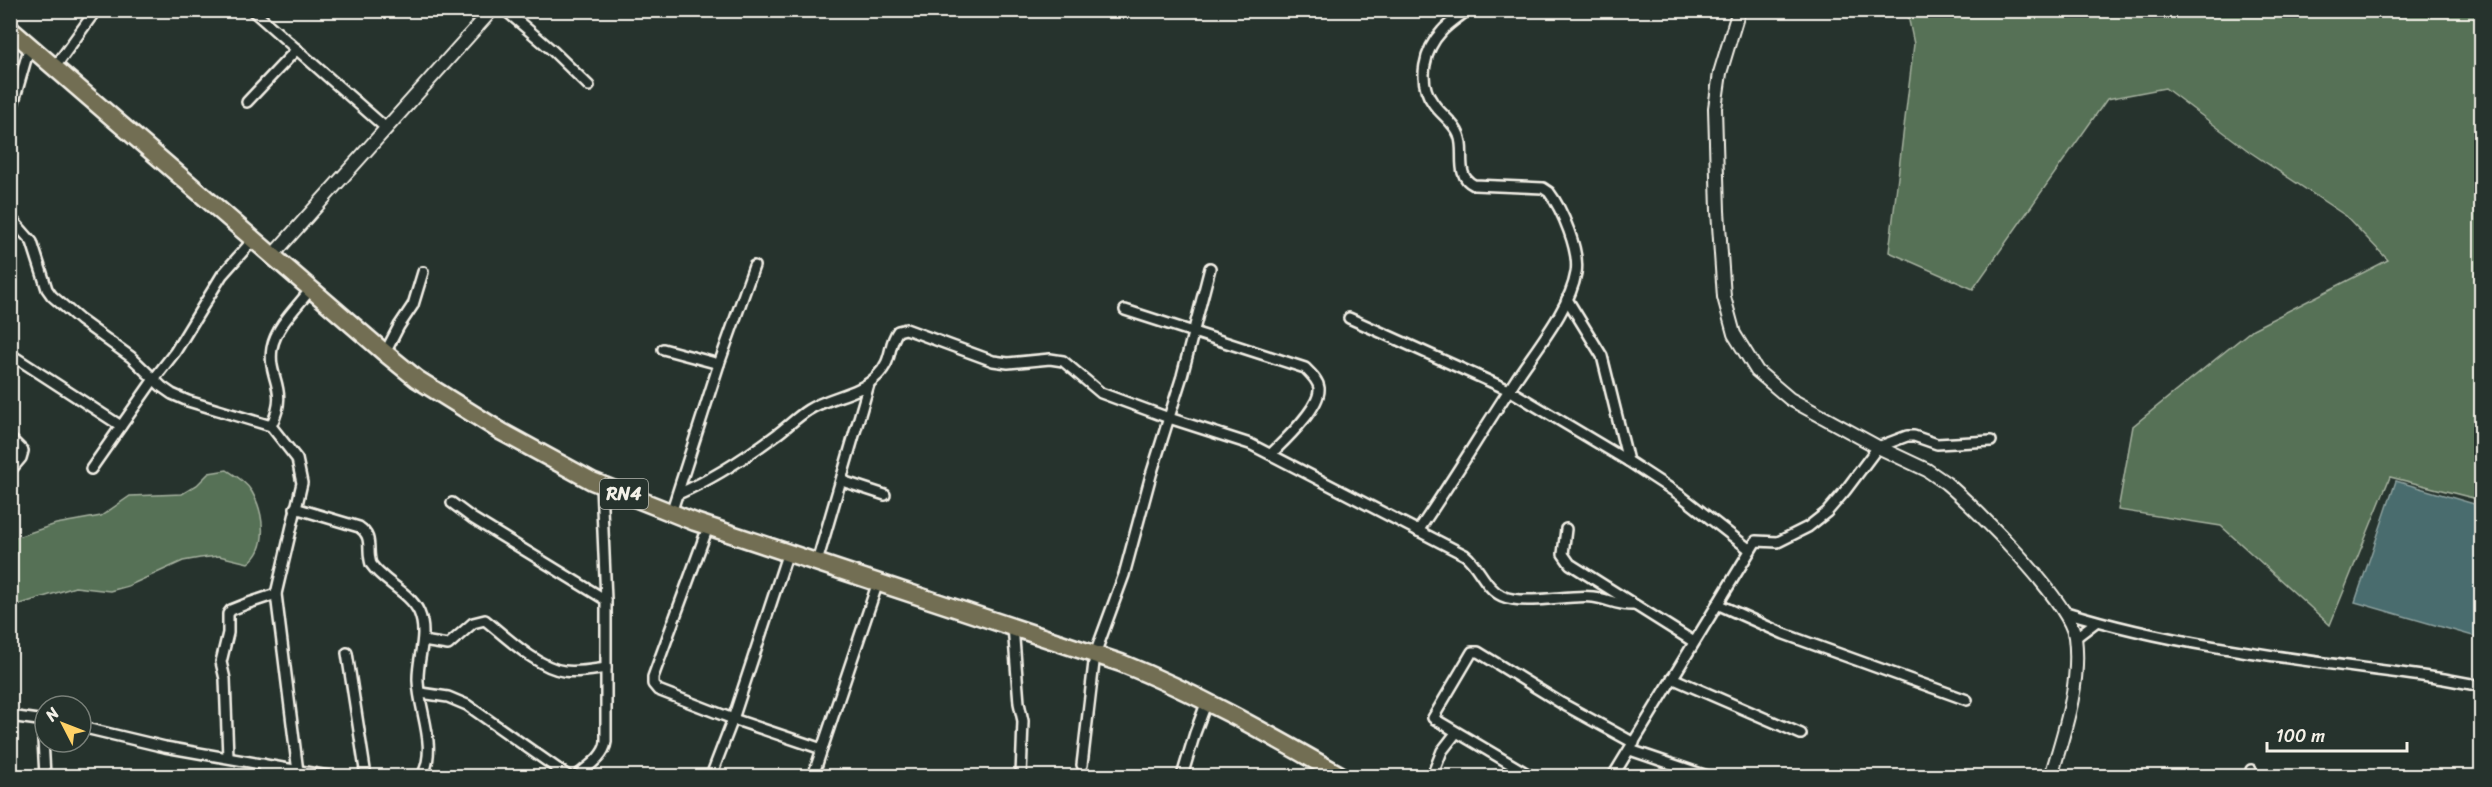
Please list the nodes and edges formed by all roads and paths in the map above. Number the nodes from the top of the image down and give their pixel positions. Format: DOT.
graph roads {
  1 [pos="96,10"];
  2 [pos="252,10"];
  3 [pos="492,10"];
  4 [pos="505,10"];
  5 [pos="1467,10"];
  6 [pos="1739,10"];
  7 [pos="10,30"];
  8 [pos="30,45"];
  9 [pos="297,49"];
  10 [pos="55,67"];
  11 [pos="589,86"];
  12 [pos="247,102"];
  13 [pos="10,115"];
  14 [pos="387,129"];
  15 [pos="10,217"];
  16 [pos="254,238"];
  17 [pos="273,255"];
  18 [pos="754,266"];
  19 [pos="1210,268"];
  20 [pos="423,272"];
  21 [pos="311,289"];
  22 [pos="1567,298"];
  23 [pos="1125,310"];
  24 [pos="1349,318"];
  25 [pos="1194,330"];
  26 [pos="663,349"];
  27 [pos="385,353"];
  28 [pos="12,359"];
  29 [pos="719,364"];
  30 [pos="154,379"];
  31 [pos="869,384"];
  32 [pos="1509,390"];
  33 [pos="1169,418"];
  34 [pos="121,426"];
  35 [pos="271,426"];
  36 [pos="10,438"];
  37 [pos="1991,441"];
  38 [pos="1878,447"];
  39 [pos="1271,454"];
  40 [pos="1628,461"];
  41 [pos="91,470"];
  42 [pos="10,471"];
  43 [pos="842,481"];
  44 [pos="601,485"];
  45 [pos="678,494"];
  46 [pos="885,495"];
  47 [pos="452,503"];
  48 [pos="295,508"];
  49 [pos="670,513"];
  50 [pos="708,526"];
  51 [pos="1566,529"];
  52 [pos="1418,531"];
  53 [pos="1749,549"];
  54 [pos="788,552"];
  55 [pos="817,562"];
  56 [pos="878,582"];
  57 [pos="276,594"];
  58 [pos="606,600"];
  59 [pos="1717,604"];
  60 [pos="1634,605"];
  61 [pos="2066,612"];
  62 [pos="2096,622"];
  63 [pos="1012,626"];
  64 [pos="2075,638"];
  65 [pos="423,641"];
  66 [pos="1694,642"];
  67 [pos="347,653"];
  68 [pos="1095,654"];
  69 [pos="606,668"];
  70 [pos="1672,678"];
  71 [pos="2481,686"];
  72 [pos="420,693"];
  73 [pos="1967,700"];
  74 [pos="1207,701"];
  75 [pos="10,716"];
  76 [pos="33,719"];
  77 [pos="733,719"];
  78 [pos="93,730"];
  79 [pos="1456,733"];
  80 [pos="1801,734"];
  81 [pos="1632,746"];
  82 [pos="822,749"];
  83 [pos="44,754"];
  84 [pos="228,757"];
  85 [pos="263,764"];
  86 [pos="1082,765"];
  87 [pos="292,773"];
  88 [pos="45,777"];
  89 [pos="267,777"];
  90 [pos="328,777"];
  91 [pos="366,777"];
  92 [pos="422,777"];
  93 [pos="568,777"];
  94 [pos="577,777"];
  95 [pos="711,777"];
  96 [pos="813,777"];
  97 [pos="1022,777"];
  98 [pos="1182,777"];
  99 [pos="1342,777"];
  100 [pos="1432,777"];
  101 [pos="1531,777"];
  102 [pos="1613,777"];
  103 [pos="1707,777"];
  104 [pos="2051,777"];
  1 -- 10 [label="street"];
  2 -- 9 [label="street"];
  3 -- 14 [label="street"];
  4 -- 11 [label="street"];
  5 -- 22 [label="street"];
  6 -- 38 [label="street"];
  7 -- 8 [label="highway, RN4"];
  8 -- 10 [label="highway, RN4"];
  8 -- 13 [label="street"];
  9 -- 12 [label="street"];
  9 -- 14 [label="street"];
  10 -- 16 [label="highway, RN4"];
  14 -- 17 [label="street"];
  15 -- 30 [label="street"];
  16 -- 17 [label="highway, RN4"];
  16 -- 30 [label="street"];
  17 -- 21 [label="highway, RN4"];
  18 -- 29 [label="street"];
  19 -- 25 [label="street"];
  20 -- 27 [label="street"];
  21 -- 27 [label="highway, RN4"];
  21 -- 35 [label="street"];
  22 -- 32 [label="street"];
  22 -- 40 [label="street"];
  23 -- 25 [label="street"];
  24 -- 32 [label="street"];
  25 -- 33 [label="street"];
  25 -- 39 [label="street"];
  26 -- 29 [label="street"];
  27 -- 44 [label="highway, RN4"];
  28 -- 34 [label="street"];
  29 -- 45 [label="street"];
  30 -- 34 [label="street"];
  30 -- 35 [label="street"];
  31 -- 33 [label="street"];
  31 -- 43 [label="street"];
  31 -- 45 [label="street"];
  32 -- 40 [label="street"];
  32 -- 52 [label="street"];
  33 -- 39 [label="street"];
  33 -- 68 [label="street"];
  34 -- 41 [label="street"];
  35 -- 48 [label="street"];
  36 -- 42 [label="street"];
  37 -- 38 [label="street"];
  38 -- 53 [label="street"];
  38 -- 61 [label="street"];
  39 -- 52 [label="street"];
  40 -- 53 [label="street"];
  43 -- 46 [label="street"];
  43 -- 55 [label="street"];
  44 -- 49 [label="highway, RN4"];
  44 -- 58 [label="street"];
  45 -- 49 [label="street"];
  47 -- 58 [label="street"];
  48 -- 57 [label="street"];
  48 -- 65 [label="street"];
  49 -- 50 [label="highway, RN4"];
  50 -- 54 [label="highway, RN4"];
  50 -- 77 [label="street"];
  51 -- 60 [label="street"];
  52 -- 60 [label="street"];
  53 -- 59 [label="street"];
  54 -- 55 [label="highway, RN4"];
  54 -- 77 [label="street"];
  55 -- 56 [label="highway, RN4"];
  56 -- 63 [label="highway, RN4"];
  56 -- 82 [label="street"];
  57 -- 84 [label="street"];
  57 -- 87 [label="street"];
  58 -- 69 [label="street"];
  59 -- 66 [label="street"];
  59 -- 73 [label="street"];
  60 -- 66 [label="street"];
  61 -- 62 [label="street"];
  61 -- 64 [label="street"];
  62 -- 64 [label="street"];
  62 -- 71 [label="street"];
  63 -- 68 [label="highway, RN4"];
  63 -- 97 [label="street"];
  64 -- 104 [label="street"];
  65 -- 69 [label="street"];
  65 -- 72 [label="street"];
  66 -- 70 [label="street"];
  67 -- 91 [label="street"];
  68 -- 74 [label="highway, RN4"];
  68 -- 86 [label="street"];
  69 -- 94 [label="street"];
  70 -- 80 [label="street"];
  70 -- 81 [label="street"];
  72 -- 92 [label="street"];
  72 -- 93 [label="street"];
  74 -- 98 [label="street"];
  74 -- 99 [label="highway, RN4"];
  75 -- 76 [label="street"];
  77 -- 82 [label="street"];
  77 -- 95 [label="street"];
  78 -- 84 [label="street"];
  79 -- 81 [label="street"];
  79 -- 100 [label="street"];
  79 -- 101 [label="street"];
  81 -- 102 [label="street"];
  81 -- 103 [label="street"];
  82 -- 96 [label="street"];
  83 -- 88 [label="street"];
  84 -- 85 [label="street"];
  85 -- 87 [label="street"];
  85 -- 89 [label="street"];
  87 -- 90 [label="street"];
}
